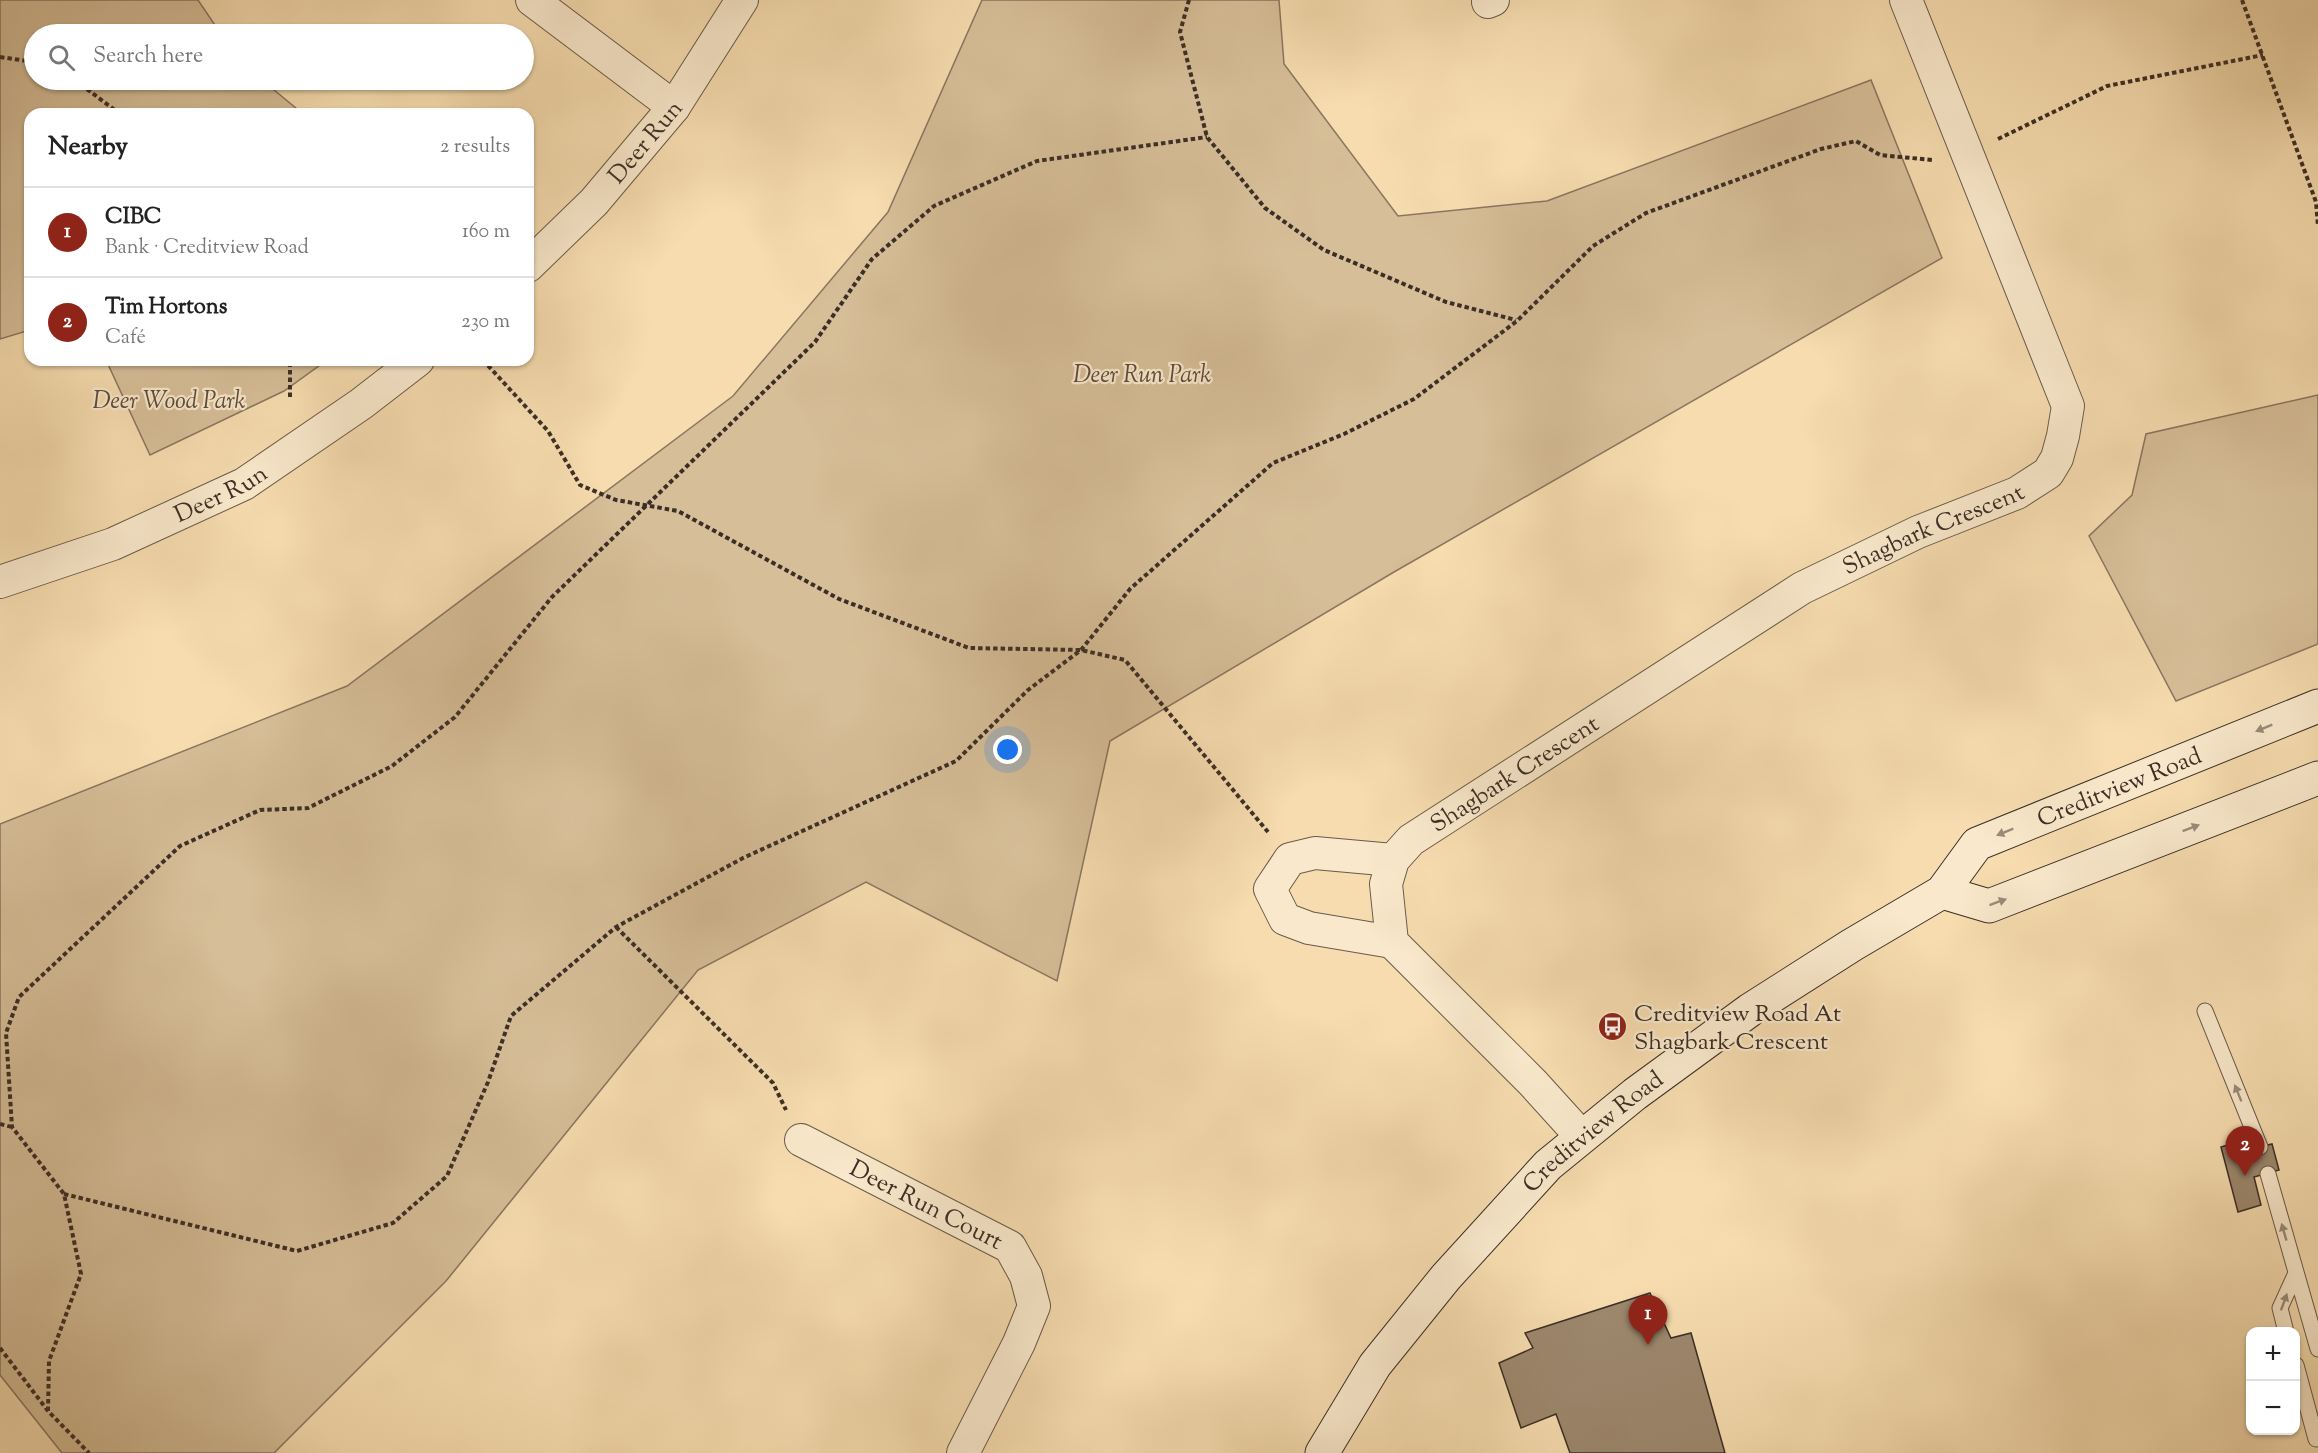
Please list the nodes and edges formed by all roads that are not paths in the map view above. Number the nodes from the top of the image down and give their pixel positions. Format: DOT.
graph roads {
  1 [pos="532,0"];
  2 [pos="741,0"];
  3 [pos="1906,0"];
  4 [pos="674,107"];
  5 [pos="534,260"];
  6 [pos="410,366"];
  7 [pos="0,582"];
  8 [pos="2318,706"];
  9 [pos="2318,778"];
  10 [pos="1393,860"];
  11 [pos="1942,892"];
  12 [pos="1392,942"];
  13 [pos="2205,1011"];
  14 [pos="1581,1136"];
  15 [pos="801,1140"];
  16 [pos="2260,1147"];
  17 [pos="2268,1174"];
  18 [pos="2296,1273"];
  19 [pos="2285,1327"];
  20 [pos="2318,1349"];
  21 [pos="2300,1381"];
  22 [pos="2316,1439"];
  23 [pos="963,1453"];
  24 [pos="1322,1453"];
  1 -- 4 [label="street"];
  2 -- 4 [label="street, Deer Run"];
  3 -- 10 [label="street, Shagbark Crescent"];
  4 -- 5 [label="street, Deer Run"];
  6 -- 7 [label="street, Deer Run"];
  8 -- 11 [label="main road, Creditview Road, one-way"];
  11 -- 9 [label="main road, one-way"];
  10 -- 12 [label="street"];
  10 -- 12 [label="street"];
  11 -- 14 [label="main road, Creditview Road"];
  12 -- 14 [label="street"];
  16 -- 13 [label="lane, one-way"];
  14 -- 24 [label="main road, Creditview Road"];
  15 -- 23 [label="street, Deer Run Court"];
  18 -- 17 [label="lane, one-way"];
  19 -- 18 [label="lane, one-way"];
  18 -- 20 [label="lane"];
  21 -- 22 [label="lane"];
}
